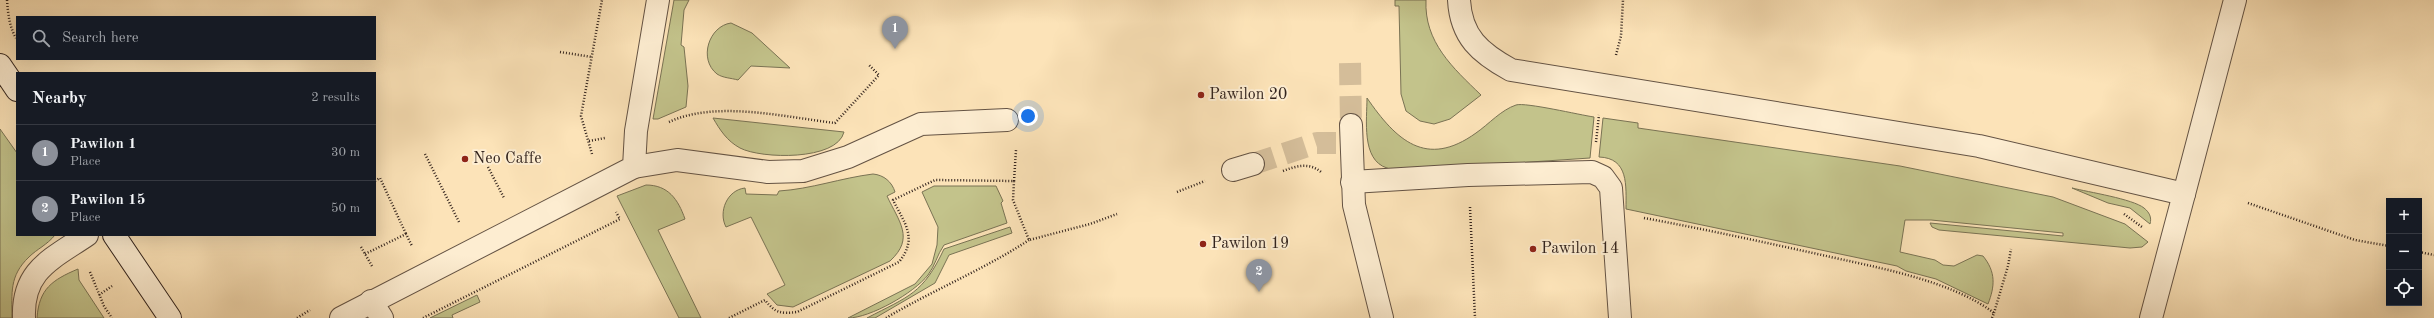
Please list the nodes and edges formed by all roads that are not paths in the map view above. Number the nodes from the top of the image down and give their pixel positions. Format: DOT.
graph roads {
  1 [pos="658,0"];
  2 [pos="1459,0"];
  3 [pos="2235,0"];
  4 [pos="0,65"];
  5 [pos="16,89"];
  6 [pos="1007,120"];
  7 [pos="1346,137"];
  8 [pos="634,167"];
  9 [pos="1352,182"];
  10 [pos="2184,194"];
  11 [pos="85,236"];
  12 [pos="115,236"];
  13 [pos="377,309"];
  14 [pos="24,318"];
  15 [pos="170,318"];
  16 [pos="341,318"];
  17 [pos="1382,318"];
  18 [pos="1620,318"];
  19 [pos="2151,318"];
  1 -- 8 [label="street"];
  2 -- 10 [label="street"];
  3 -- 10 [label="street"];
  4 -- 5 [label="street"];
  6 -- 8 [label="street"];
  7 -- 9 [label="street"];
  8 -- 13 [label="street"];
  9 -- 17 [label="street"];
  9 -- 18 [label="street"];
  10 -- 19 [label="street"];
  11 -- 14 [label="street"];
  12 -- 15 [label="street"];
  13 -- 16 [label="street"];
}
